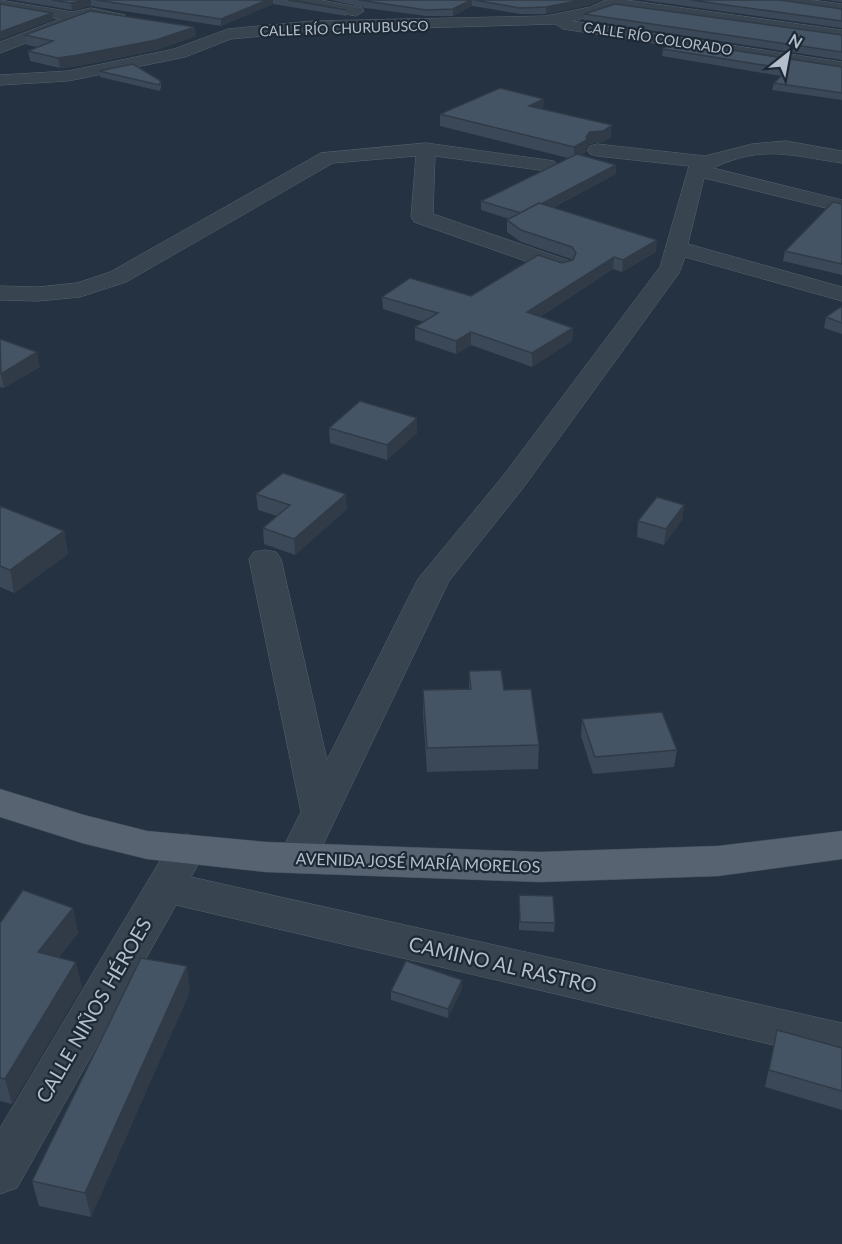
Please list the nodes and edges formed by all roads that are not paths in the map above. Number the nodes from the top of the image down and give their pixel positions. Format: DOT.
graph roads {
  1 [pos="296,0"];
  2 [pos="373,0"];
  3 [pos="780,0"];
  4 [pos="616,1"];
  5 [pos="0,3"];
  6 [pos="118,3"];
  7 [pos="555,5"];
  8 [pos="842,9"];
  9 [pos="352,10"];
  10 [pos="596,11"];
  11 [pos="91,13"];
  12 [pos="137,20"];
  13 [pos="546,21"];
  14 [pos="434,25"];
  15 [pos="194,29"];
  16 [pos="228,34"];
  17 [pos="842,36"];
  18 [pos="0,48"];
  19 [pos="813,62"];
  20 [pos="839,74"];
  21 [pos="0,80"];
  22 [pos="426,149"];
  23 [pos="597,150"];
  24 [pos="842,157"];
  25 [pos="547,165"];
  26 [pos="700,166"];
  27 [pos="842,206"];
  28 [pos="676,247"];
  29 [pos="562,266"];
  30 [pos="0,293"];
  31 [pos="842,294"];
  32 [pos="265,559"];
  33 [pos="0,803"];
  34 [pos="320,811"];
  35 [pos="842,845"];
  36 [pos="187,849"];
  37 [pos="298,858"];
  38 [pos="165,887"];
  39 [pos="842,1042"];
  40 [pos="0,1172"];
  1 -- 9 [label="street"];
  2 -- 9 [label="street"];
  3 -- 8 [label="street"];
  4 -- 10 [label="street, CALLE RÍO CHURUBUSCO"];
  4 -- 17 [label="street"];
  5 -- 11 [label="street"];
  6 -- 11 [label="street"];
  7 -- 10 [label="street"];
  9 -- 14 [label="street"];
  10 -- 13 [label="street, CALLE RÍO CHURUBUSCO"];
  11 -- 12 [label="street"];
  11 -- 18 [label="street"];
  13 -- 14 [label="street, CALLE RÍO CHURUBUSCO"];
  13 -- 19 [label="street, CALLE RÍO COLORADO"];
  14 -- 16 [label="street, CALLE RÍO CHURUBUSCO"];
  15 -- 16 [label="street"];
  16 -- 21 [label="street, CALLE RÍO CHURUBUSCO"];
  17 -- 19 [label="street"];
  19 -- 20 [label="street, CALLE RÍO COLORADO"];
  22 -- 25 [label="street"];
  22 -- 29 [label="street"];
  22 -- 30 [label="street"];
  23 -- 26 [label="street"];
  24 -- 26 [label="street"];
  26 -- 27 [label="street"];
  26 -- 28 [label="street"];
  28 -- 31 [label="street"];
  28 -- 34 [label="street"];
  32 -- 34 [label="street"];
  33 -- 36 [label="main road, AVENIDA JOSÉ MARÍA MORELOS"];
  34 -- 37 [label="street"];
  35 -- 37 [label="main road, AVENIDA JOSÉ MARÍA MORELOS"];
  36 -- 37 [label="main road, AVENIDA JOSÉ MARÍA MORELOS"];
  36 -- 38 [label="street, CALLE NIÑOS HÉROES"];
  38 -- 39 [label="street, CAMINO AL RASTRO"];
  38 -- 40 [label="street, CALLE NIÑOS HÉROES"];
}
